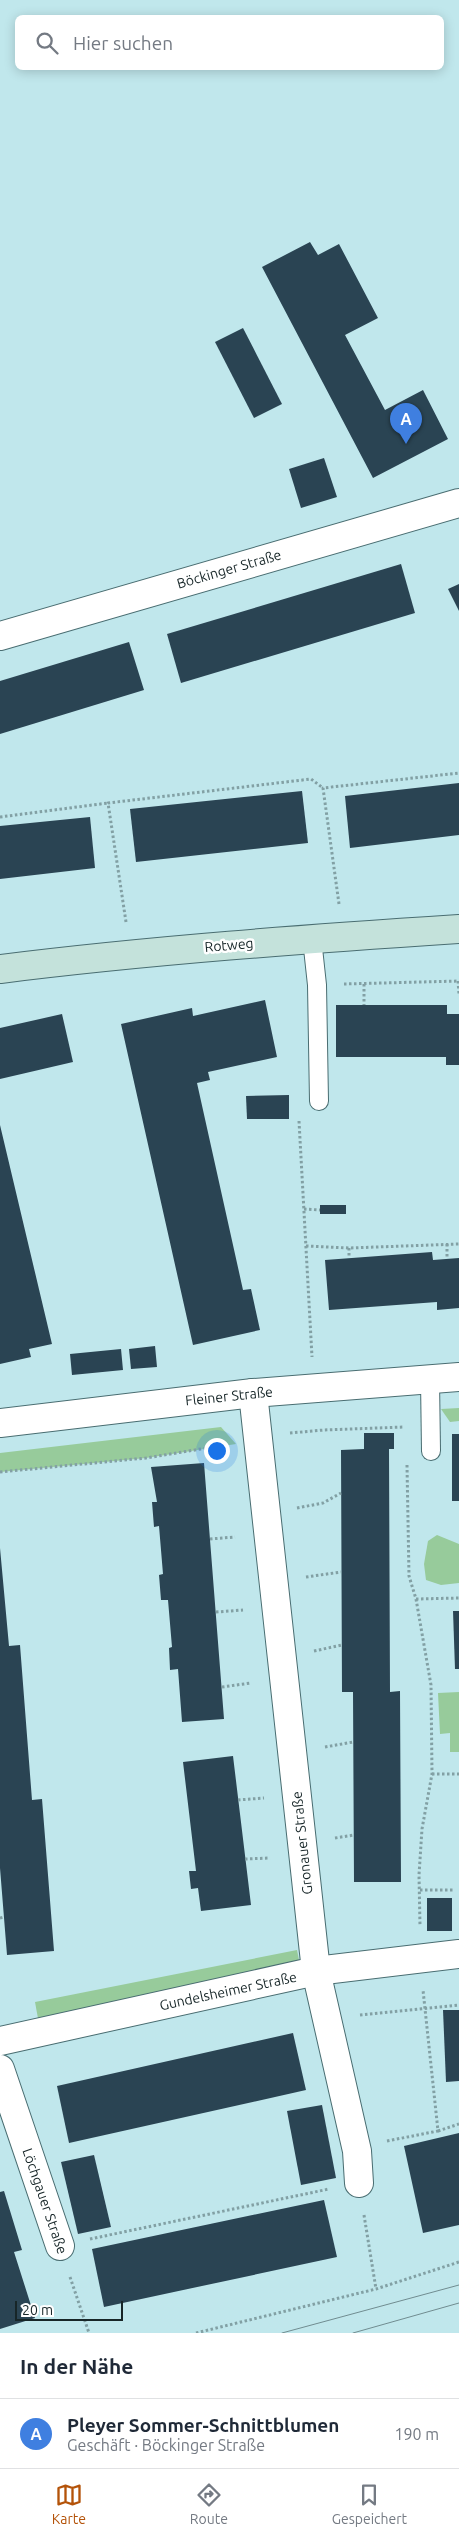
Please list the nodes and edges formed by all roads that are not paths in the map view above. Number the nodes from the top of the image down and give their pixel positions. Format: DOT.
graph roads {
  1 [pos="459,503"];
  2 [pos="0,636"];
  3 [pos="459,929"];
  4 [pos="312,939"];
  5 [pos="0,969"];
  6 [pos="319,1101"];
  7 [pos="459,1377"];
  8 [pos="430,1380"];
  9 [pos="253,1393"];
  10 [pos="0,1423"];
  11 [pos="431,1451"];
  12 [pos="459,1954"];
  13 [pos="316,1971"];
  14 [pos="0,2041"];
  15 [pos="0,2069"];
  16 [pos="359,2183"];
  17 [pos="60,2246"];
  1 -- 2 [label="street, Böckinger Straße"];
  3 -- 4 [label="main road, Rotweg"];
  4 -- 5 [label="main road, Rotweg"];
  4 -- 6 [label="lane"];
  7 -- 8 [label="street, Fleiner Straße"];
  8 -- 9 [label="street, Fleiner Straße"];
  8 -- 11 [label="lane"];
  9 -- 10 [label="street, Fleiner Straße"];
  9 -- 13 [label="street, Gronauer Straße"];
  12 -- 13 [label="street, Gundelsheimer Straße"];
  13 -- 14 [label="street, Gundelsheimer Straße"];
  13 -- 16 [label="street, Gronauer Straße"];
  15 -- 17 [label="street, Löchgauer Straße"];
}
